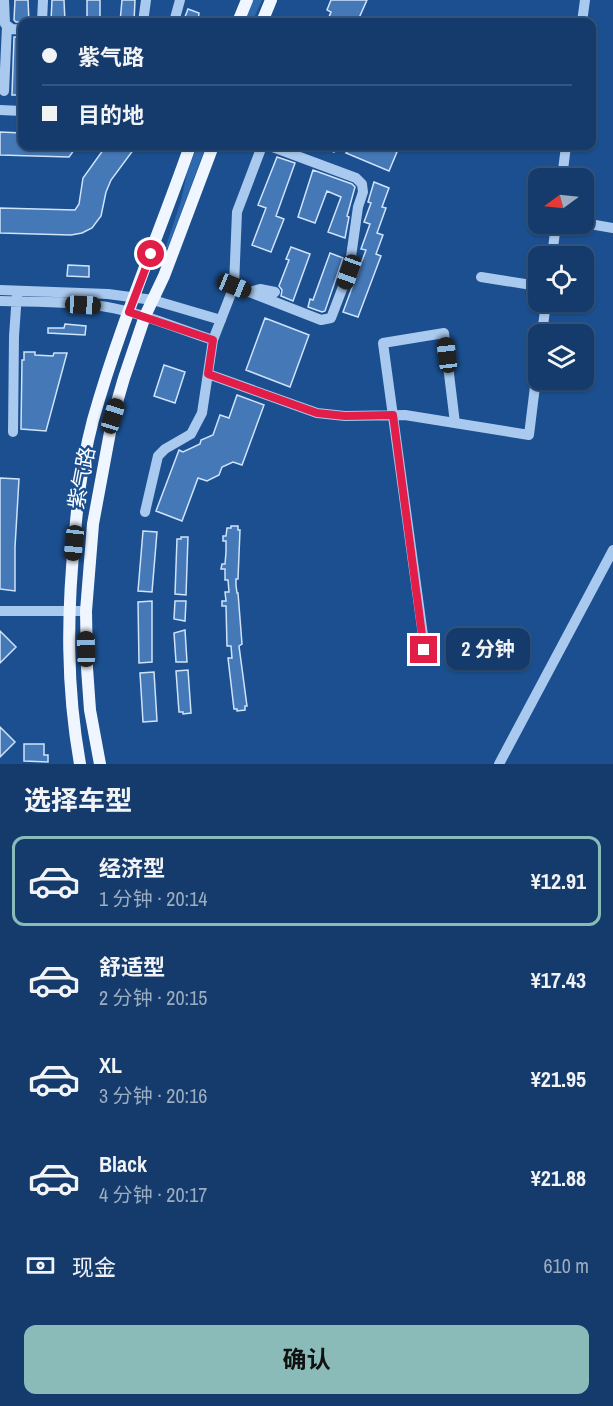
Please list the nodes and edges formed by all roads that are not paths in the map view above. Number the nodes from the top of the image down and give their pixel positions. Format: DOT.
graph roads {
  1 [pos="4,0"];
  2 [pos="42,0"];
  3 [pos="146,0"];
  4 [pos="180,0"];
  5 [pos="247,0"];
  6 [pos="271,0"];
  7 [pos="585,0"];
  8 [pos="42,18"];
  9 [pos="144,18"];
  10 [pos="175,18"];
  11 [pos="240,18"];
  12 [pos="264,18"];
  13 [pos="583,18"];
  14 [pos="7,26"];
  15 [pos="18,30"];
  16 [pos="4,91"];
  17 [pos="0,110"];
  18 [pos="18,111"];
  19 [pos="189,150"];
  20 [pos="212,150"];
  21 [pos="260,150"];
  22 [pos="281,150"];
  23 [pos="566,150"];
  24 [pos="563,168"];
  25 [pos="594,225"];
  26 [pos="613,228"];
  27 [pos="157,239"];
  28 [pos="175,248"];
  29 [pos="480,278"];
  30 [pos="528,285"];
  31 [pos="234,286"];
  32 [pos="0,290"];
  33 [pos="249,292"];
  34 [pos="275,292"];
  35 [pos="17,296"];
  36 [pos="134,298"];
  37 [pos="153,300"];
  38 [pos="0,301"];
  39 [pos="129,312"];
  40 [pos="145,316"];
  41 [pos="220,320"];
  42 [pos="213,340"];
  43 [pos="108,373"];
  44 [pos="208,374"];
  45 [pos="124,378"];
  46 [pos="535,390"];
  47 [pos="393,415"];
  48 [pos="455,423"];
  49 [pos="13,432"];
  50 [pos="145,512"];
  51 [pos="613,550"];
  52 [pos="0,611"];
  53 [pos="86,611"];
  54 [pos="68,612"];
  55 [pos="424,650"];
  56 [pos="80,764"];
  57 [pos="100,764"];
  58 [pos="499,764"];
  1 -- 14 [label="street"];
  2 -- 8 [label="street"];
  3 -- 9 [label="street"];
  4 -- 10 [label="street"];
  5 -- 11 [label="main road"];
  6 -- 12 [label="main road"];
  7 -- 13 [label="street"];
  14 -- 15 [label="street"];
  14 -- 16 [label="street"];
  17 -- 18 [label="street"];
  19 -- 27 [label="main road, 紫气路"];
  20 -- 28 [label="main road, 紫气路"];
  21 -- 31 [label="street"];
  22 -- 33 [label="street"];
  23 -- 24 [label="street"];
  25 -- 26 [label="street"];
  27 -- 28 [label="main road"];
  27 -- 36 [label="main road, 紫气路"];
  28 -- 37 [label="main road, 紫气路"];
  29 -- 30 [label="street"];
  31 -- 33 [label="street"];
  31 -- 41 [label="street"];
  32 -- 35 [label="street"];
  33 -- 34 [label="street"];
  35 -- 36 [label="street"];
  35 -- 38 [label="street"];
  35 -- 39 [label="street"];
  35 -- 49 [label="street"];
  36 -- 37 [label="street"];
  36 -- 39 [label="main road, 紫气路"];
  37 -- 40 [label="main road, 紫气路"];
  37 -- 41 [label="street"];
  39 -- 40 [label="street"];
  39 -- 43 [label="main road, 紫气路"];
  40 -- 42 [label="street"];
  40 -- 45 [label="main road, 紫气路"];
  41 -- 42 [label="street"];
  42 -- 44 [label="street"];
  43 -- 45 [label="main road"];
  43 -- 54 [label="main road, 紫气路"];
  44 -- 47 [label="street"];
  44 -- 50 [label="street"];
  45 -- 53 [label="main road, 紫气路"];
  46 -- 48 [label="street"];
  47 -- 48 [label="street"];
  47 -- 48 [label="street"];
  47 -- 55 [label="street"];
  51 -- 58 [label="street"];
  52 -- 54 [label="street"];
  53 -- 54 [label="street"];
  53 -- 57 [label="main road, 紫气路"];
  54 -- 56 [label="main road, 紫气路"];
}
